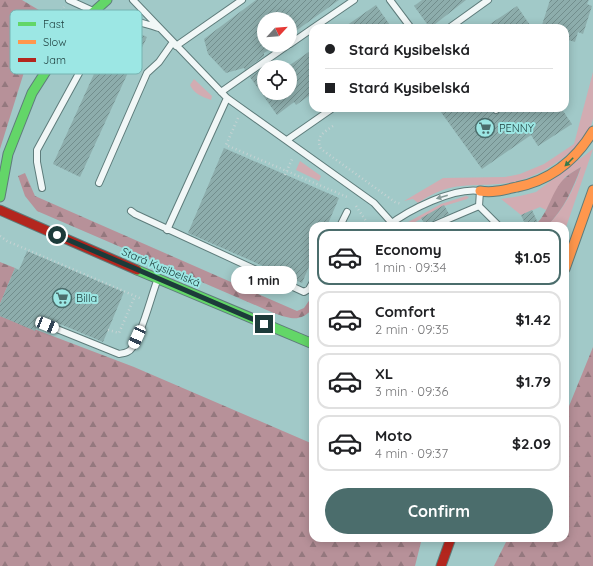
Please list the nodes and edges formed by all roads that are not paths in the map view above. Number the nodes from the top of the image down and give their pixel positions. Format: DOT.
graph roads {
  1 [pos="69,0"];
  2 [pos="107,0"];
  3 [pos="133,0"];
  4 [pos="242,0"];
  5 [pos="354,0"];
  6 [pos="390,0"];
  7 [pos="488,0"];
  8 [pos="92,10"];
  9 [pos="95,10"];
  10 [pos="142,23"];
  11 [pos="319,24"];
  12 [pos="408,24"];
  13 [pos="455,24"];
  14 [pos="160,28"];
  15 [pos="309,31"];
  16 [pos="297,39"];
  17 [pos="174,44"];
  18 [pos="278,52"];
  19 [pos="44,74"];
  20 [pos="79,74"];
  21 [pos="221,92"];
  22 [pos="227,98"];
  23 [pos="327,112"];
  24 [pos="593,131"];
  25 [pos="287,140"];
  26 [pos="99,183"];
  27 [pos="42,188"];
  28 [pos="593,190"];
  29 [pos="480,191"];
  30 [pos="0,197"];
  31 [pos="479,206"];
  32 [pos="0,210"];
  33 [pos="131,211"];
  34 [pos="347,212"];
  35 [pos="492,218"];
  36 [pos="342,222"];
  37 [pos="388,222"];
  38 [pos="394,222"];
  39 [pos="441,222"];
  40 [pos="492,222"];
  41 [pos="496,222"];
  42 [pos="167,230"];
  43 [pos="569,258"];
  44 [pos="157,279"];
  45 [pos="309,288"];
  46 [pos="47,325"];
  47 [pos="309,340"];
  48 [pos="450,542"];
  49 [pos="441,566"];
  1 -- 8 [label="lane"];
  2 -- 9 [label="street"];
  3 -- 14 [label="lane"];
  4 -- 17 [label="lane"];
  5 -- 11 [label="lane"];
  6 -- 12 [label="lane"];
  7 -- 13 [label="lane"];
  10 -- 14 [label="lane"];
  14 -- 17 [label="lane"];
  15 -- 16 [label="lane"];
  17 -- 21 [label="lane"];
  17 -- 26 [label="lane"];
  18 -- 21 [label="lane"];
  19 -- 30 [label="street"];
  20 -- 27 [label="lane"];
  21 -- 22 [label="lane"];
  22 -- 25 [label="lane"];
  22 -- 42 [label="lane"];
  23 -- 25 [label="lane"];
  24 -- 29 [label="street, one-way"];
  25 -- 37 [label="lane"];
  28 -- 43 [label="street"];
  29 -- 31 [label="lane"];
  29 -- 38 [label="lane, one-way"];
  31 -- 35 [label="lane"];
  31 -- 39 [label="lane"];
  32 -- 44 [label="street, Stará Kysibelská"];
  33 -- 42 [label="lane"];
  34 -- 36 [label="lane"];
  35 -- 40 [label="lane"];
  35 -- 41 [label="lane"];
  42 -- 45 [label="lane"];
  44 -- 46 [label="lane"];
  44 -- 47 [label="street, Stará Kysibelská"];
  48 -- 49 [label="street"];
}
